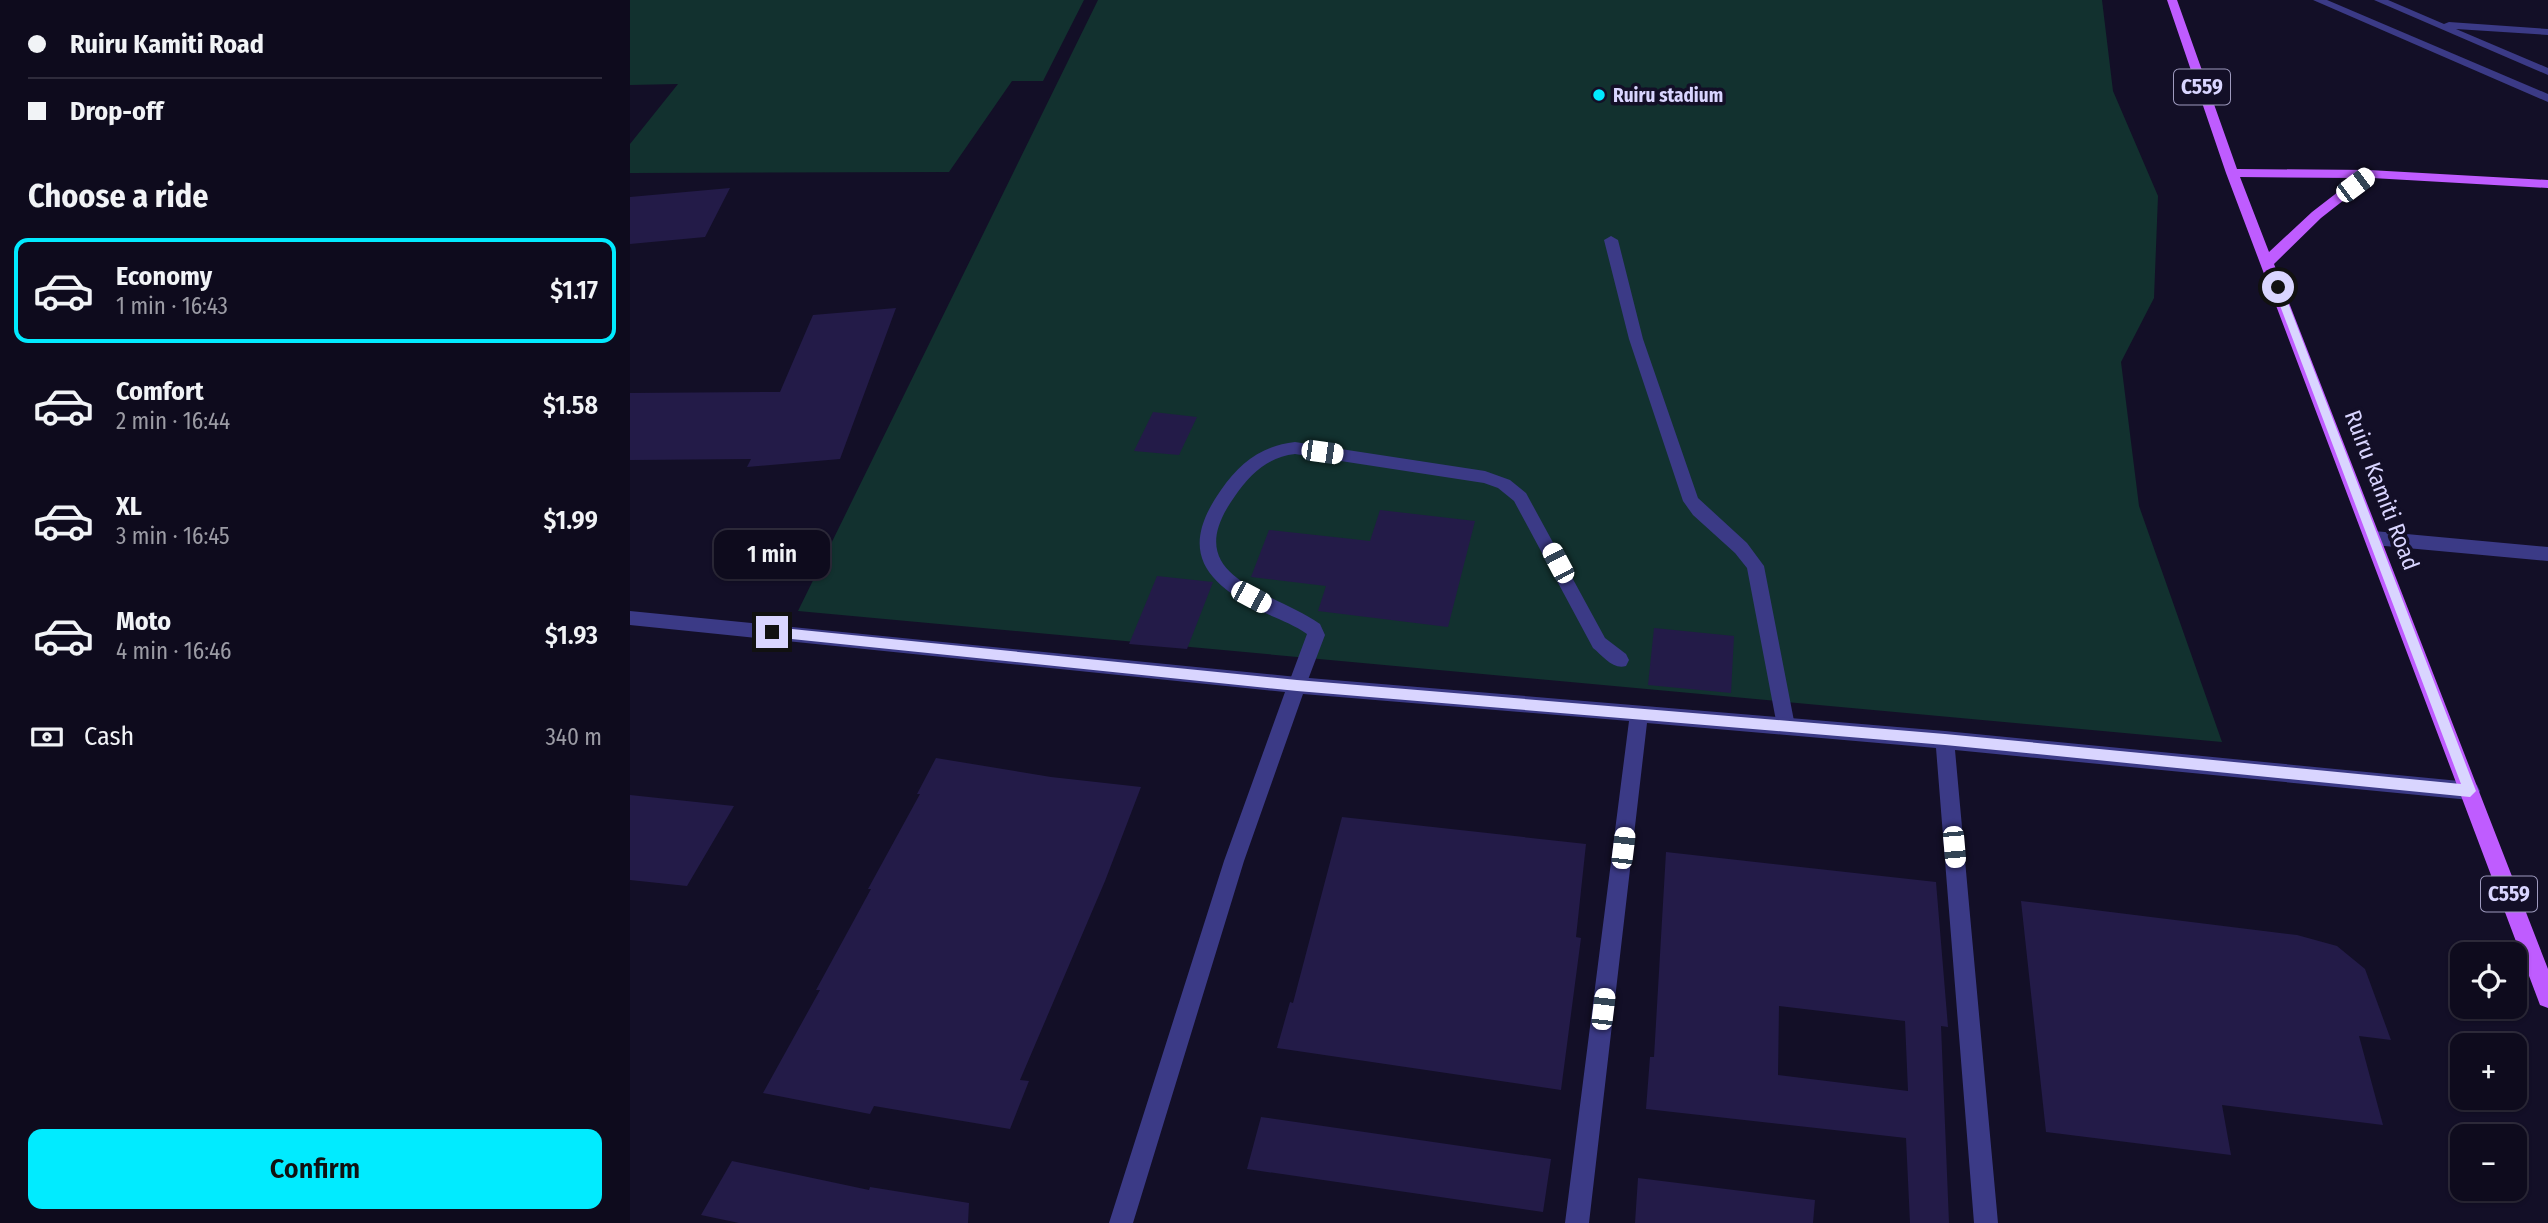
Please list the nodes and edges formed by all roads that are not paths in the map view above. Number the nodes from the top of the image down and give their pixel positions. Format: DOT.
graph roads {
  1 [pos="2172,0"];
  2 [pos="2318,0"];
  3 [pos="2379,0"];
  4 [pos="2435,24"];
  5 [pos="2548,32"];
  6 [pos="2548,72"];
  7 [pos="2548,98"];
  8 [pos="2232,173"];
  9 [pos="2370,174"];
  10 [pos="2548,184"];
  11 [pos="1611,240"];
  12 [pos="2268,262"];
  13 [pos="2374,538"];
  14 [pos="2548,554"];
  15 [pos="632,622"];
  16 [pos="1620,660"];
  17 [pos="1297,685"];
  18 [pos="1639,714"];
  19 [pos="1786,726"];
  20 [pos="1945,740"];
  21 [pos="2470,791"];
  22 [pos="2548,997"];
  23 [pos="1121,1223"];
  24 [pos="1577,1223"];
  25 [pos="1986,1223"];
  1 -- 8 [label="main road, Ruiru Kamiti Road / C559"];
  2 -- 7 [label="street"];
  3 -- 4 [label="street"];
  4 -- 5 [label="street"];
  4 -- 6 [label="street"];
  8 -- 9 [label="main road"];
  8 -- 12 [label="main road, Ruiru Kamiti Road / C559"];
  9 -- 10 [label="main road"];
  9 -- 12 [label="main road"];
  11 -- 19 [label="street"];
  12 -- 13 [label="main road, Ruiru Kamiti Road / C559"];
  13 -- 14 [label="street"];
  13 -- 21 [label="main road, Ruiru Kamiti Road / C559"];
  15 -- 17 [label="street"];
  16 -- 17 [label="street"];
  17 -- 18 [label="street"];
  17 -- 23 [label="street"];
  18 -- 19 [label="street"];
  18 -- 24 [label="street"];
  19 -- 20 [label="street"];
  20 -- 21 [label="street"];
  20 -- 25 [label="street"];
  21 -- 22 [label="main road, Ruiru Kamiti Road / C559"];
}
